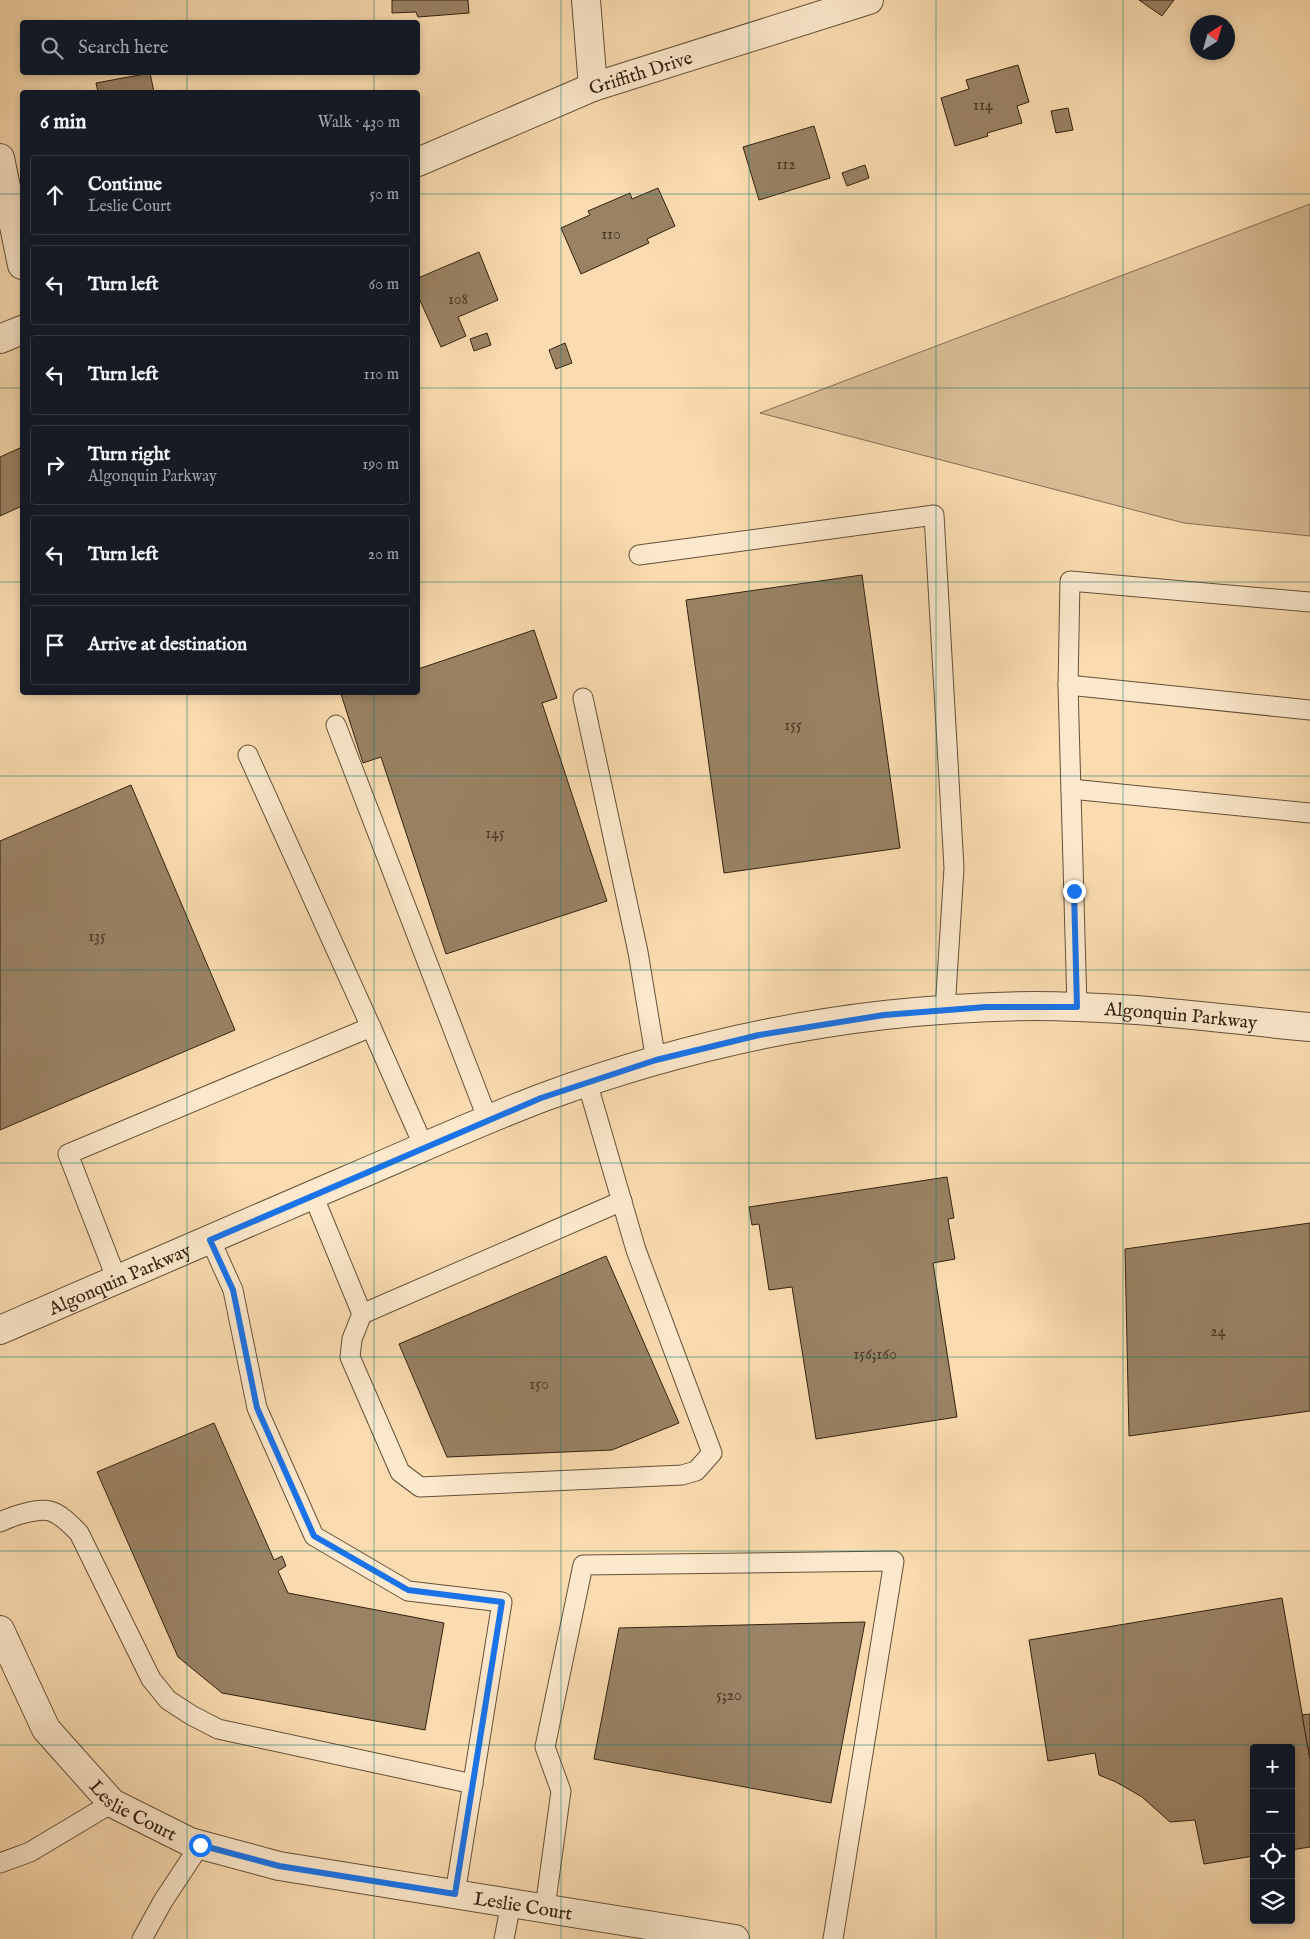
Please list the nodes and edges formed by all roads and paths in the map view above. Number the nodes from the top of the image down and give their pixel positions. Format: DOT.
graph roads {
  1 [pos="586,0"];
  2 [pos="869,0"];
  3 [pos="593,87"];
  4 [pos="0,158"];
  5 [pos="420,161"];
  6 [pos="20,255"];
  7 [pos="20,331"];
  8 [pos="0,339"];
  9 [pos="639,555"];
  10 [pos="1310,602"];
  11 [pos="1068,685"];
  12 [pos="583,698"];
  13 [pos="1310,710"];
  14 [pos="336,725"];
  15 [pos="248,755"];
  16 [pos="1071,789"];
  17 [pos="1310,813"];
  18 [pos="1077,1007"];
  19 [pos="945,1010"];
  20 [pos="371,1027"];
  21 [pos="1310,1028"];
  22 [pos="656,1060"];
  23 [pos="587,1082"];
  24 [pos="488,1120"];
  25 [pos="424,1147"];
  26 [pos="312,1195"];
  27 [pos="622,1201"];
  28 [pos="210,1240"];
  29 [pos="118,1280"];
  30 [pos="362,1314"];
  31 [pos="0,1330"];
  32 [pos="0,1522"];
  33 [pos="0,1630"];
  34 [pos="473,1784"];
  35 [pos="112,1803"];
  36 [pos="200,1845"];
  37 [pos="0,1862"];
  38 [pos="455,1894"];
  39 [pos="511,1903"];
  40 [pos="545,1908"];
  41 [pos="142,1939"];
  42 [pos="504,1939"];
  43 [pos="735,1939"];
  44 [pos="833,1939"];
  1 -- 3 [label="street"];
  2 -- 3 [label="street, Griffith Drive"];
  3 -- 5 [label="street, Griffith Drive"];
  4 -- 6 [label="street"];
  7 -- 8 [label="street"];
  9 -- 19 [label="lane"];
  10 -- 11 [label="lane"];
  11 -- 13 [label="lane"];
  11 -- 16 [label="lane"];
  12 -- 22 [label="lane"];
  14 -- 24 [label="lane"];
  15 -- 20 [label="lane"];
  16 -- 17 [label="lane"];
  16 -- 18 [label="lane"];
  18 -- 19 [label="street, Algonquin Parkway"];
  18 -- 21 [label="street, Algonquin Parkway"];
  19 -- 22 [label="street, Algonquin Parkway"];
  20 -- 25 [label="lane"];
  20 -- 29 [label="lane"];
  22 -- 23 [label="street, Algonquin Parkway"];
  23 -- 24 [label="street, Algonquin Parkway"];
  23 -- 27 [label="lane"];
  24 -- 25 [label="street, Algonquin Parkway"];
  25 -- 26 [label="street, Algonquin Parkway"];
  26 -- 28 [label="street, Algonquin Parkway"];
  26 -- 30 [label="lane"];
  27 -- 30 [label="lane"];
  27 -- 30 [label="lane"];
  28 -- 29 [label="street, Algonquin Parkway"];
  28 -- 34 [label="lane"];
  29 -- 31 [label="street, Algonquin Parkway"];
  32 -- 34 [label="lane"];
  33 -- 35 [label="street, Leslie Court"];
  34 -- 38 [label="lane"];
  35 -- 36 [label="street, Leslie Court"];
  35 -- 37 [label="lane"];
  36 -- 38 [label="street, Leslie Court"];
  36 -- 41 [label="lane"];
  38 -- 39 [label="street, Leslie Court"];
  39 -- 40 [label="street, Leslie Court"];
  39 -- 42 [label="lane"];
  40 -- 43 [label="street, Leslie Court"];
  40 -- 44 [label="lane"];
}
